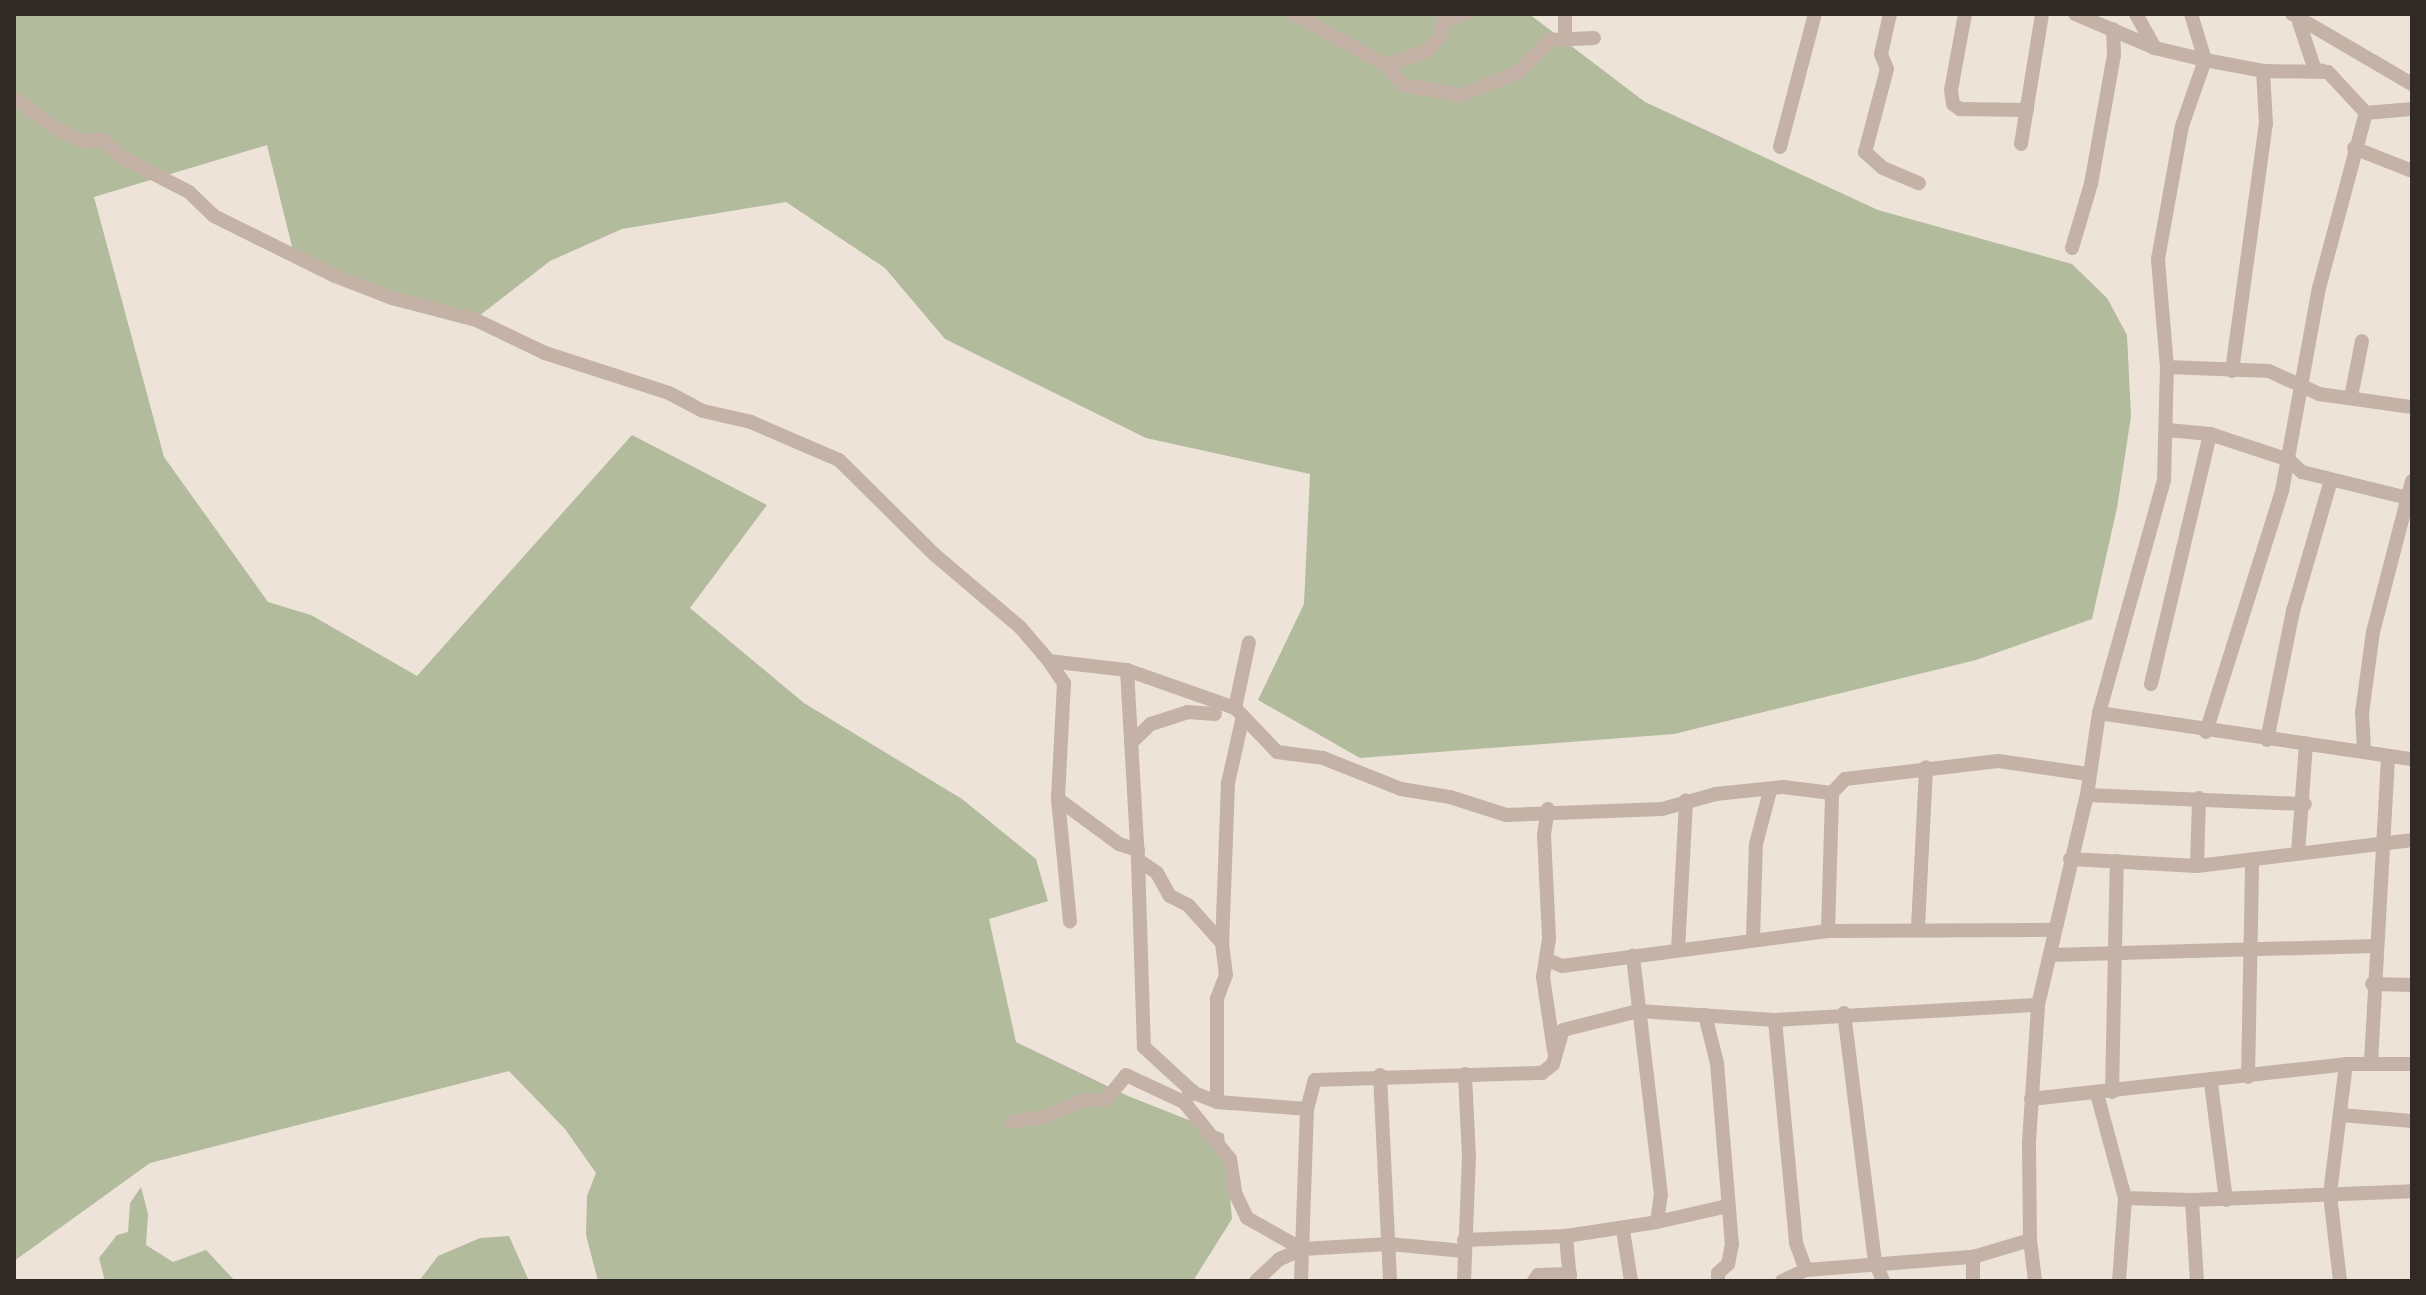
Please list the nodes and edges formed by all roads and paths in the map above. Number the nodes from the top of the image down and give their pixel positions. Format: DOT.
graph roads {
  1 [pos="1294,14"];
  2 [pos="1465,14"];
  3 [pos="1565,14"];
  4 [pos="1815,14"];
  5 [pos="1890,14"];
  6 [pos="1965,14"];
  7 [pos="2042,14"];
  8 [pos="2075,14"];
  9 [pos="2136,14"];
  10 [pos="2191,14"];
  11 [pos="1445,17"];
  12 [pos="2295,18"];
  13 [pos="2113,29"];
  14 [pos="1565,36"];
  15 [pos="1594,38"];
  16 [pos="2155,48"];
  17 [pos="2205,60"];
  18 [pos="1386,65"];
  19 [pos="2263,71"];
  20 [pos="2328,72"];
  21 [pos="2412,84"];
  22 [pos="14,98"];
  23 [pos="2412,109"];
  24 [pos="2027,110"];
  25 [pos="2366,113"];
  26 [pos="2021,144"];
  27 [pos="1780,147"];
  28 [pos="2354,148"];
  29 [pos="2412,171"];
  30 [pos="1919,183"];
  31 [pos="2072,248"];
  32 [pos="2362,341"];
  33 [pos="2167,367"];
  34 [pos="2232,371"];
  35 [pos="2301,383"];
  36 [pos="2351,397"];
  37 [pos="2412,407"];
  38 [pos="2168,430"];
  39 [pos="2210,434"];
  40 [pos="2289,460"];
  41 [pos="2331,480"];
  42 [pos="2412,481"];
  43 [pos="2410,498"];
  44 [pos="1249,642"];
  45 [pos="1049,661"];
  46 [pos="1127,670"];
  47 [pos="2151,684"];
  48 [pos="1201,696"];
  49 [pos="2099,713"];
  50 [pos="1215,714"];
  51 [pos="1240,716"];
  52 [pos="2206,732"];
  53 [pos="2267,740"];
  54 [pos="1131,743"];
  55 [pos="2306,743"];
  56 [pos="2364,750"];
  57 [pos="2388,756"];
  58 [pos="2412,759"];
  59 [pos="1926,767"];
  60 [pos="2088,774"];
  61 [pos="1770,791"];
  62 [pos="1832,793"];
  63 [pos="2087,795"];
  64 [pos="2199,798"];
  65 [pos="1058,799"];
  66 [pos="1686,800"];
  67 [pos="2305,804"];
  68 [pos="1548,809"];
  69 [pos="2412,840"];
  70 [pos="2380,842"];
  71 [pos="2298,853"];
  72 [pos="1138,855"];
  73 [pos="2070,859"];
  74 [pos="2252,860"];
  75 [pos="2117,861"];
  76 [pos="2197,866"];
  77 [pos="1070,921"];
  78 [pos="1918,927"];
  79 [pos="2052,930"];
  80 [pos="1828,931"];
  81 [pos="1753,938"];
  82 [pos="1222,943"];
  83 [pos="2375,946"];
  84 [pos="2250,948"];
  85 [pos="1678,950"];
  86 [pos="2050,955"];
  87 [pos="2116,955"];
  88 [pos="1633,956"];
  89 [pos="1548,960"];
  90 [pos="2372,984"];
  91 [pos="2412,985"];
  92 [pos="2038,1005"];
  93 [pos="1638,1011"];
  94 [pos="1844,1013"];
  95 [pos="1705,1015"];
  96 [pos="1775,1020"];
  97 [pos="1555,1053"];
  98 [pos="2371,1062"];
  99 [pos="2346,1064"];
  100 [pos="2412,1064"];
  101 [pos="1465,1074"];
  102 [pos="1380,1075"];
  103 [pos="2248,1077"];
  104 [pos="2211,1083"];
  105 [pos="2112,1092"];
  106 [pos="2097,1094"];
  107 [pos="1188,1096"];
  108 [pos="2031,1099"];
  109 [pos="1217,1102"];
  110 [pos="1307,1109"];
  111 [pos="2341,1115"];
  112 [pos="2412,1121"];
  113 [pos="1011,1122"];
  114 [pos="2411,1193"];
  115 [pos="2330,1194"];
  116 [pos="2125,1198"];
  117 [pos="2192,1200"];
  118 [pos="2226,1200"];
  119 [pos="1728,1206"];
  120 [pos="1657,1222"];
  121 [pos="1623,1230"];
  122 [pos="1566,1236"];
  123 [pos="2030,1240"];
  124 [pos="1389,1244"];
  125 [pos="1464,1246"];
  126 [pos="1302,1249"];
  127 [pos="1973,1257"];
  128 [pos="1875,1262"];
  129 [pos="1801,1276"];
  130 [pos="1570,1277"];
  131 [pos="1256,1281"];
  132 [pos="1301,1281"];
  133 [pos="1390,1281"];
  134 [pos="1464,1281"];
  135 [pos="1534,1281"];
  136 [pos="1631,1281"];
  137 [pos="1718,1281"];
  138 [pos="1782,1281"];
  139 [pos="1883,1281"];
  140 [pos="1973,1281"];
  141 [pos="2035,1281"];
  142 [pos="2119,1281"];
  143 [pos="2197,1281"];
  144 [pos="2340,1281"];
  1 -- 18 [label="street"];
  2 -- 11 [label="street"];
  3 -- 14 [label="street"];
  4 -- 27 [label="street"];
  5 -- 30 [label="street"];
  6 -- 24 [label="street"];
  7 -- 24 [label="street"];
  8 -- 13 [label="street"];
  9 -- 16 [label="street"];
  10 -- 17 [label="street"];
  11 -- 18 [label="street"];
  12 -- 20 [label="street"];
  12 -- 21 [label="street"];
  13 -- 16 [label="street"];
  13 -- 31 [label="street"];
  14 -- 15 [label="street"];
  14 -- 18 [label="street"];
  16 -- 17 [label="street"];
  17 -- 19 [label="street"];
  17 -- 33 [label="street"];
  19 -- 20 [label="street"];
  19 -- 34 [label="street"];
  20 -- 25 [label="street"];
  22 -- 45 [label="street"];
  23 -- 25 [label="street"];
  24 -- 26 [label="street"];
  25 -- 28 [label="street"];
  28 -- 29 [label="street"];
  28 -- 35 [label="street"];
  32 -- 36 [label="street"];
  33 -- 34 [label="street"];
  33 -- 38 [label="street"];
  34 -- 35 [label="street"];
  35 -- 36 [label="street"];
  35 -- 40 [label="street"];
  36 -- 37 [label="street"];
  38 -- 39 [label="street"];
  38 -- 49 [label="street"];
  39 -- 40 [label="street"];
  39 -- 47 [label="street"];
  40 -- 41 [label="street"];
  40 -- 52 [label="street"];
  41 -- 43 [label="street"];
  41 -- 53 [label="street"];
  42 -- 43 [label="street"];
  43 -- 56 [label="street"];
  44 -- 51 [label="street"];
  45 -- 46 [label="street"];
  45 -- 65 [label="street"];
  46 -- 48 [label="street"];
  46 -- 54 [label="street"];
  48 -- 50 [label="street"];
  48 -- 51 [label="street"];
  49 -- 52 [label="street"];
  49 -- 60 [label="street"];
  50 -- 51 [label="street"];
  50 -- 54 [label="street"];
  51 -- 68 [label="street"];
  51 -- 82 [label="street"];
  52 -- 53 [label="street"];
  53 -- 55 [label="street"];
  54 -- 72 [label="street"];
  55 -- 56 [label="street"];
  55 -- 67 [label="street"];
  56 -- 57 [label="street"];
  57 -- 58 [label="street"];
  57 -- 70 [label="street"];
  59 -- 60 [label="street"];
  59 -- 62 [label="street"];
  59 -- 78 [label="street"];
  60 -- 63 [label="street"];
  61 -- 62 [label="street"];
  61 -- 66 [label="street"];
  61 -- 81 [label="street"];
  62 -- 80 [label="street"];
  63 -- 64 [label="street"];
  63 -- 73 [label="street"];
  64 -- 67 [label="street"];
  64 -- 76 [label="street"];
  65 -- 72 [label="street"];
  65 -- 77 [label="street"];
  66 -- 68 [label="street"];
  66 -- 85 [label="street"];
  67 -- 71 [label="street"];
  68 -- 89 [label="street"];
  69 -- 70 [label="street"];
  70 -- 71 [label="street"];
  70 -- 83 [label="street"];
  71 -- 74 [label="street"];
  72 -- 82 [label="street"];
  72 -- 107 [label="street"];
  73 -- 75 [label="street"];
  73 -- 79 [label="street"];
  74 -- 76 [label="street"];
  74 -- 84 [label="street"];
  75 -- 76 [label="street"];
  75 -- 87 [label="street"];
  78 -- 79 [label="street"];
  78 -- 80 [label="street"];
  79 -- 86 [label="street"];
  80 -- 81 [label="street"];
  81 -- 85 [label="street"];
  82 -- 109 [label="street"];
  83 -- 84 [label="street"];
  83 -- 90 [label="street"];
  84 -- 87 [label="street"];
  84 -- 103 [label="street"];
  85 -- 88 [label="street"];
  86 -- 87 [label="street"];
  86 -- 92 [label="street"];
  87 -- 105 [label="street"];
  88 -- 89 [label="street"];
  88 -- 93 [label="street"];
  89 -- 97 [label="street"];
  90 -- 91 [label="street"];
  90 -- 98 [label="street"];
  92 -- 94 [label="street"];
  92 -- 108 [label="street"];
  93 -- 95 [label="street"];
  93 -- 97 [label="street"];
  93 -- 120 [label="street"];
  94 -- 96 [label="street"];
  94 -- 128 [label="street"];
  95 -- 96 [label="street"];
  95 -- 119 [label="street"];
  96 -- 129 [label="street"];
  97 -- 101 [label="street"];
  98 -- 99 [label="street"];
  98 -- 100 [label="street"];
  99 -- 103 [label="street"];
  99 -- 111 [label="street"];
  101 -- 102 [label="street"];
  101 -- 125 [label="street"];
  102 -- 110 [label="street"];
  102 -- 124 [label="street"];
  103 -- 104 [label="street"];
  104 -- 105 [label="street"];
  104 -- 118 [label="street"];
  105 -- 106 [label="street"];
  106 -- 108 [label="street"];
  106 -- 116 [label="street"];
  107 -- 109 [label="street"];
  107 -- 113 [label="street"];
  107 -- 126 [label="street"];
  108 -- 123 [label="street"];
  109 -- 110 [label="street"];
  110 -- 126 [label="street"];
  111 -- 112 [label="street"];
  111 -- 115 [label="street"];
  114 -- 115 [label="street"];
  115 -- 118 [label="street"];
  115 -- 144 [label="street"];
  116 -- 117 [label="street"];
  116 -- 142 [label="street"];
  117 -- 118 [label="street"];
  117 -- 143 [label="street"];
  119 -- 120 [label="street"];
  119 -- 137 [label="street"];
  120 -- 121 [label="street"];
  121 -- 122 [label="street"];
  121 -- 136 [label="street"];
  122 -- 125 [label="street"];
  122 -- 130 [label="street"];
  123 -- 127 [label="street"];
  123 -- 141 [label="street"];
  124 -- 125 [label="street"];
  124 -- 126 [label="street"];
  124 -- 133 [label="street"];
  125 -- 134 [label="street"];
  126 -- 131 [label="street"];
  126 -- 132 [label="street"];
  127 -- 128 [label="street"];
  127 -- 140 [label="street"];
  128 -- 129 [label="street"];
  128 -- 139 [label="street"];
  129 -- 138 [label="street"];
  130 -- 135 [label="street"];
}
